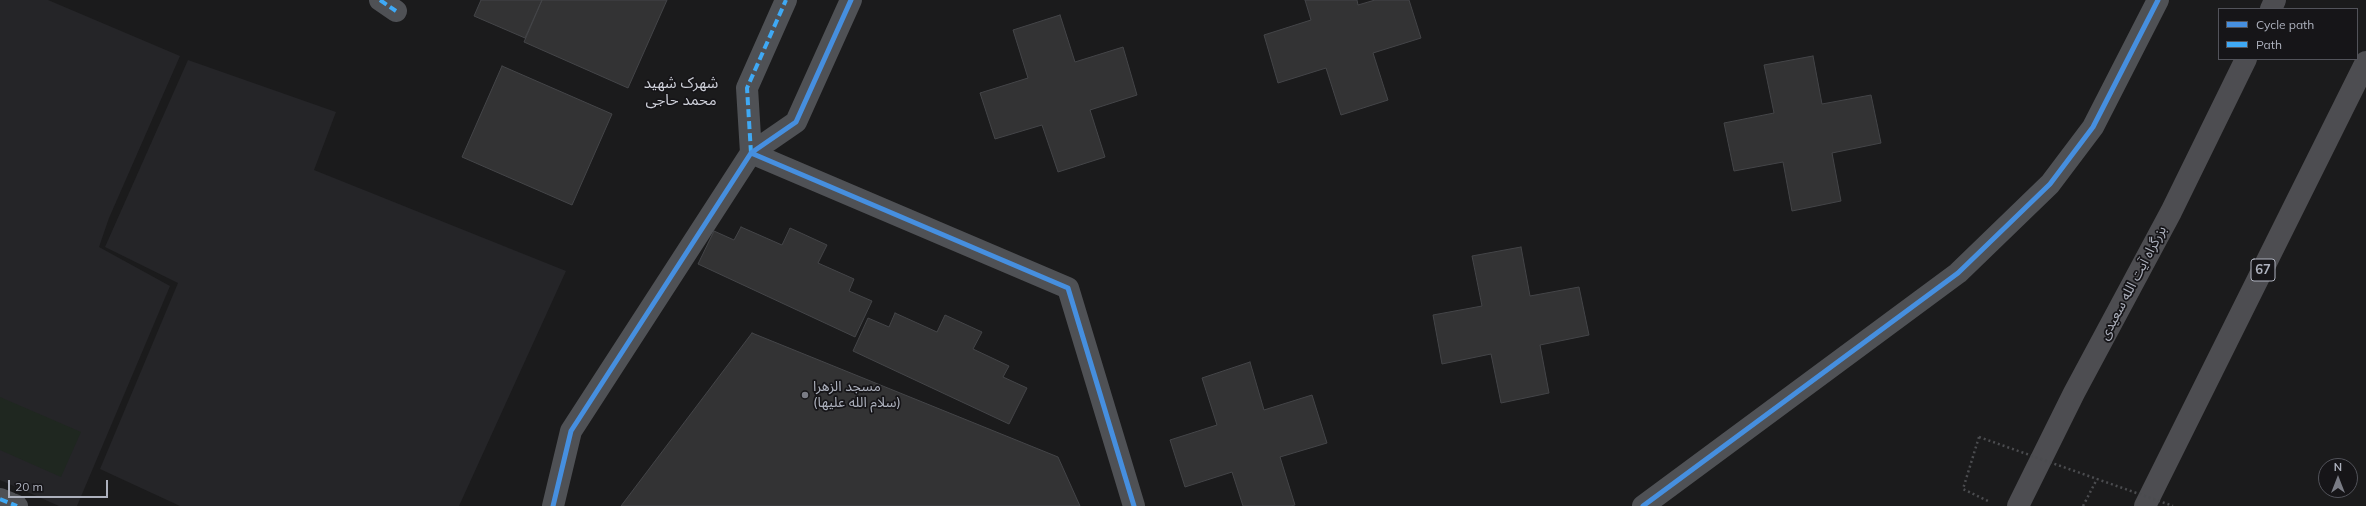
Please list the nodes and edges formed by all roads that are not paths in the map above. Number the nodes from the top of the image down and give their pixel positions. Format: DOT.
graph roads {
  1 [pos="786,0"];
  2 [pos="851,0"];
  3 [pos="2158,0"];
  4 [pos="2246,60"];
  5 [pos="2366,62"];
  6 [pos="751,153"];
  7 [pos="0,499"];
  8 [pos="17,506"];
  9 [pos="553,506"];
  10 [pos="1134,506"];
  11 [pos="1643,506"];
  12 [pos="2018,506"];
  13 [pos="2145,506"];
  1 -- 6 [label="street"];
  2 -- 6 [label="street"];
  3 -- 11 [label="street"];
  4 -- 12 [label="highway, بزرگراه آیت الله سعیدی"];
  5 -- 13 [label="highway, 67"];
  6 -- 9 [label="street"];
  6 -- 10 [label="street"];
  7 -- 8 [label="street"];
}
